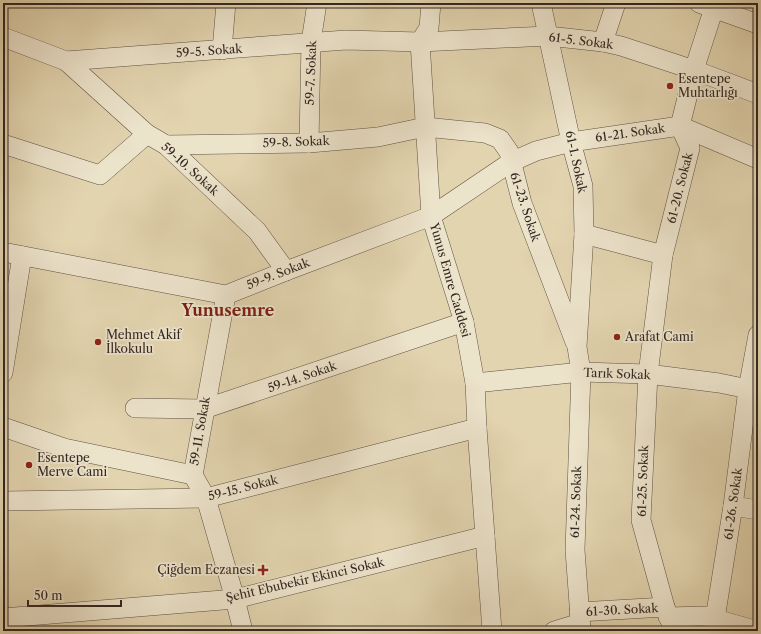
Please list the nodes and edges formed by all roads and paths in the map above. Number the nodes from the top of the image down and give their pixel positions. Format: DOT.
graph roads {
  1 [pos="226,3"];
  2 [pos="317,3"];
  3 [pos="431,3"];
  4 [pos="541,3"];
  5 [pos="616,3"];
  6 [pos="706,5"];
  7 [pos="758,24"];
  8 [pos="548,36"];
  9 [pos="3,37"];
  10 [pos="311,42"];
  11 [pos="420,42"];
  12 [pos="603,42"];
  13 [pos="222,50"];
  14 [pos="66,61"];
  15 [pos="694,70"];
  16 [pos="758,94"];
  17 [pos="680,126"];
  18 [pos="424,127"];
  19 [pos="147,134"];
  20 [pos="309,142"];
  21 [pos="571,142"];
  22 [pos="3,144"];
  23 [pos="166,146"];
  24 [pos="758,158"];
  25 [pos="511,162"];
  26 [pos="431,216"];
  27 [pos="584,234"];
  28 [pos="3,252"];
  29 [pos="663,255"];
  30 [pos="22,256"];
  31 [pos="286,271"];
  32 [pos="226,295"];
  33 [pos="464,322"];
  34 [pos="758,335"];
  35 [pos="577,347"];
  36 [pos="3,372"];
  37 [pos="581,372"];
  38 [pos="648,374"];
  39 [pos="475,383"];
  40 [pos="753,390"];
  41 [pos="135,408"];
  42 [pos="204,410"];
  43 [pos="3,427"];
  44 [pos="477,428"];
  45 [pos="193,475"];
  46 [pos="206,498"];
  47 [pos="3,500"];
  48 [pos="733,506"];
  49 [pos="758,510"];
  50 [pos="485,536"];
  51 [pos="235,599"];
  52 [pos="3,618"];
  53 [pos="669,618"];
  54 [pos="716,619"];
  55 [pos="580,622"];
  56 [pos="243,631"];
  57 [pos="492,631"];
  58 [pos="554,631"];
  59 [pos="758,631"];
  1 -- 13 [label="street"];
  2 -- 10 [label="street, 59-7. Sokak"];
  3 -- 11 [label="street"];
  4 -- 8 [label="street, 61-1. Sokak"];
  5 -- 12 [label="street"];
  6 -- 7 [label="street"];
  6 -- 15 [label="street"];
  8 -- 11 [label="street, 61-5. Sokak"];
  8 -- 12 [label="street, 61-5. Sokak"];
  8 -- 21 [label="street, 61-1. Sokak"];
  9 -- 14 [label="street, 59-5. Sokak"];
  10 -- 11 [label="street, 59-5. Sokak"];
  10 -- 13 [label="street, 59-5. Sokak"];
  10 -- 20 [label="street, 59-7. Sokak"];
  11 -- 18 [label="street, Yunus Emre Caddesi"];
  12 -- 15 [label="street, 61-5. Sokak"];
  13 -- 14 [label="street, 59-5. Sokak"];
  14 -- 19 [label="street, 59-10. Sokak"];
  15 -- 16 [label="street, 61-5. Sokak"];
  15 -- 17 [label="street"];
  17 -- 21 [label="street, 61-21. Sokak"];
  17 -- 24 [label="street"];
  17 -- 29 [label="street, 61-20. Sokak"];
  18 -- 20 [label="street, 59-8. Sokak"];
  18 -- 25 [label="street, 61-23. Sokak"];
  18 -- 26 [label="street, Yunus Emre Caddesi"];
  19 -- 22 [label="street"];
  19 -- 23 [label="street, 59-10. Sokak"];
  20 -- 23 [label="street, 59-8. Sokak"];
  21 -- 25 [label="street, 61-21. Sokak"];
  21 -- 27 [label="street, 61-1. Sokak"];
  23 -- 31 [label="street, 59-10. Sokak"];
  25 -- 26 [label="street, 61-21. Sokak"];
  25 -- 35 [label="street, 61-23. Sokak"];
  26 -- 31 [label="street, 59-9. Sokak"];
  26 -- 33 [label="street, Yunus Emre Caddesi"];
  27 -- 29 [label="street"];
  27 -- 35 [label="street, 61-1. Sokak"];
  28 -- 30 [label="street"];
  29 -- 38 [label="street, 61-20. Sokak"];
  30 -- 32 [label="street"];
  30 -- 36 [label="street"];
  31 -- 32 [label="street, 59-9. Sokak"];
  32 -- 42 [label="street, 59-11. Sokak"];
  33 -- 39 [label="street, Yunus Emre Caddesi"];
  33 -- 42 [label="street, 59-14. Sokak"];
  34 -- 40 [label="street, 61-26. Sokak"];
  35 -- 37 [label="street, 61-1. Sokak"];
  37 -- 38 [label="street, Tarık Sokak"];
  37 -- 39 [label="street, Tarık Sokak"];
  37 -- 55 [label="street, 61-24. Sokak"];
  38 -- 40 [label="street, Tarık Sokak"];
  38 -- 53 [label="street, 61-25. Sokak"];
  39 -- 44 [label="street, Yunus Emre Caddesi"];
  40 -- 48 [label="street, 61-26. Sokak"];
  41 -- 42 [label="street, 59-14. Sokak"];
  42 -- 45 [label="street, 59-11. Sokak"];
  43 -- 45 [label="street"];
  44 -- 46 [label="street, 59-15. Sokak"];
  44 -- 50 [label="street, Yunus Emre Caddesi"];
  45 -- 46 [label="street, 59-11. Sokak"];
  46 -- 47 [label="street, 59-15. Sokak"];
  46 -- 51 [label="street, 59-11. Sokak"];
  48 -- 49 [label="street"];
  48 -- 54 [label="street, 61-26. Sokak"];
  50 -- 51 [label="street, Şehit Ebubekir Ekinci Sokak"];
  50 -- 57 [label="street, Yunus Emre Caddesi"];
  51 -- 52 [label="street, Şehit Ebubekir Ekinci Sokak"];
  51 -- 56 [label="street, 59-11. Sokak"];
  53 -- 54 [label="street, 61-30. Sokak"];
  53 -- 55 [label="street, 61-30. Sokak"];
  54 -- 59 [label="street, 61-30. Sokak"];
  55 -- 58 [label="street, 61-30. Sokak"];
}
